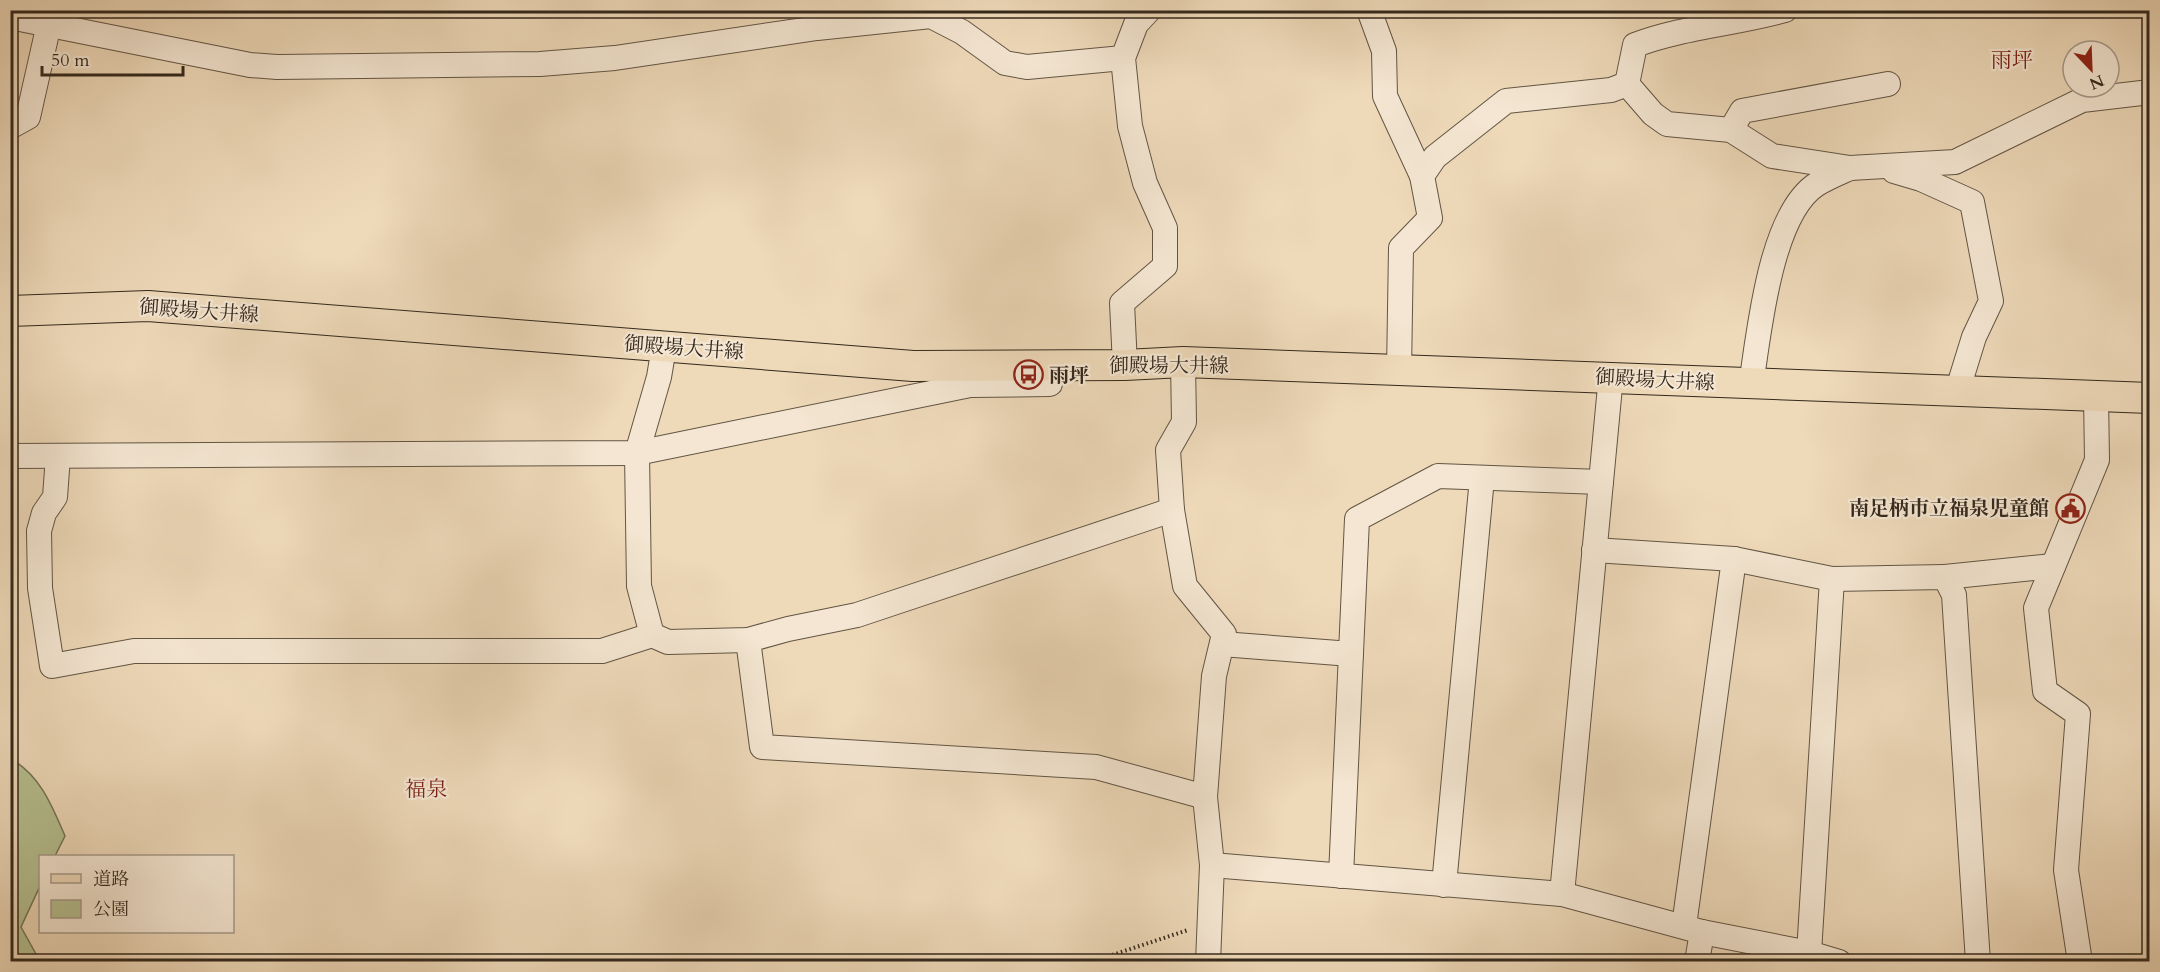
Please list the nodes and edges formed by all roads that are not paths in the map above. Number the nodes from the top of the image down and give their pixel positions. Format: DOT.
graph roads {
  1 [pos="1149,10"];
  2 [pos="1369,10"];
  3 [pos="1785,10"];
  4 [pos="10,17"];
  5 [pos="49,24"];
  6 [pos="1123,58"];
  7 [pos="1627,84"];
  8 [pos="1888,84"];
  9 [pos="2150,92"];
  10 [pos="10,127"];
  11 [pos="1731,130"];
  12 [pos="1878,167"];
  13 [pos="1850,168"];
  14 [pos="1422,176"];
  15 [pos="10,311"];
  16 [pos="664,347"];
  17 [pos="1183,362"];
  18 [pos="1125,365"];
  19 [pos="1053,366"];
  20 [pos="1399,372"];
  21 [pos="1611,376"];
  22 [pos="1751,385"];
  23 [pos="1957,392"];
  24 [pos="2096,396"];
  25 [pos="2150,398"];
  26 [pos="637,453"];
  27 [pos="10,456"];
  28 [pos="58,456"];
  29 [pos="1482,478"];
  30 [pos="1601,482"];
  31 [pos="1172,510"];
  32 [pos="1594,550"];
  33 [pos="1734,559"];
  34 [pos="2053,566"];
  35 [pos="1945,577"];
  36 [pos="1832,579"];
  37 [pos="652,634"];
  38 [pos="748,640"];
  39 [pos="1222,644"];
  40 [pos="1351,654"];
  41 [pos="1205,797"];
  42 [pos="1212,865"];
  43 [pos="1341,876"];
  44 [pos="1444,885"];
  45 [pos="1562,894"];
  46 [pos="1693,929"];
  47 [pos="1793,954"];
  48 [pos="1208,962"];
  49 [pos="1697,962"];
  50 [pos="1839,962"];
  51 [pos="1978,962"];
  52 [pos="2080,962"];
  1 -- 6 [label="street"];
  2 -- 14 [label="street"];
  3 -- 7 [label="street"];
  4 -- 5 [label="street"];
  5 -- 6 [label="street"];
  5 -- 10 [label="street"];
  6 -- 18 [label="street"];
  7 -- 11 [label="street"];
  7 -- 14 [label="street"];
  8 -- 11 [label="street"];
  9 -- 12 [label="street"];
  11 -- 13 [label="street"];
  12 -- 13 [label="street"];
  12 -- 23 [label="street"];
  13 -- 22 [label="street"];
  14 -- 20 [label="street"];
  15 -- 16 [label="main road, 御殿場大井線"];
  16 -- 19 [label="main road, 御殿場大井線"];
  16 -- 26 [label="street"];
  17 -- 18 [label="main road, 御殿場大井線"];
  17 -- 20 [label="main road, 御殿場大井線"];
  17 -- 31 [label="street"];
  18 -- 19 [label="main road, 御殿場大井線"];
  19 -- 26 [label="street"];
  20 -- 21 [label="main road, 御殿場大井線"];
  21 -- 22 [label="main road, 御殿場大井線"];
  21 -- 30 [label="street"];
  22 -- 23 [label="main road, 御殿場大井線"];
  23 -- 24 [label="main road, 御殿場大井線"];
  24 -- 25 [label="main road, 御殿場大井線"];
  24 -- 34 [label="street"];
  26 -- 28 [label="street"];
  26 -- 37 [label="street"];
  27 -- 28 [label="street"];
  28 -- 37 [label="street"];
  29 -- 30 [label="street"];
  29 -- 40 [label="street"];
  29 -- 44 [label="street"];
  30 -- 32 [label="street"];
  31 -- 38 [label="street"];
  31 -- 39 [label="street"];
  32 -- 33 [label="street"];
  32 -- 45 [label="street"];
  33 -- 36 [label="street"];
  33 -- 46 [label="street"];
  34 -- 35 [label="street"];
  34 -- 52 [label="street"];
  35 -- 36 [label="street"];
  35 -- 51 [label="street"];
  36 -- 47 [label="street"];
  37 -- 38 [label="street"];
  38 -- 41 [label="street"];
  39 -- 40 [label="street"];
  39 -- 41 [label="street"];
  40 -- 43 [label="street"];
  41 -- 42 [label="street"];
  42 -- 43 [label="street"];
  42 -- 48 [label="street"];
  43 -- 44 [label="street"];
  44 -- 45 [label="street"];
  45 -- 46 [label="street"];
  46 -- 47 [label="street"];
  46 -- 49 [label="street"];
  47 -- 50 [label="street"];
}
